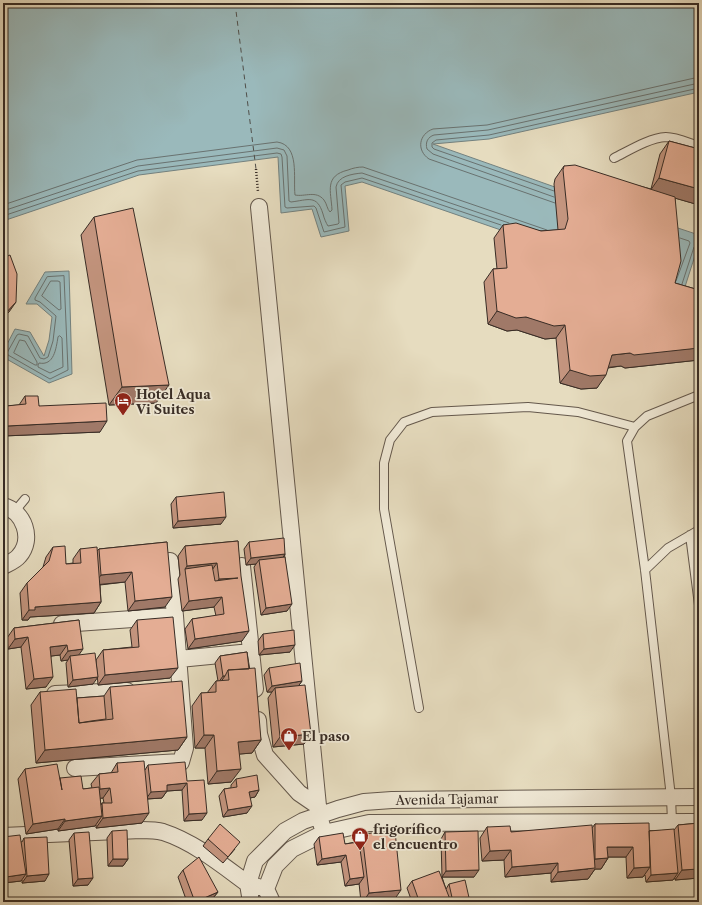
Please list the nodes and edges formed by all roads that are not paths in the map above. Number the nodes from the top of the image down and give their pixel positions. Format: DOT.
graph roads {
  1 [pos="699,146"];
  2 [pos="614,158"];
  3 [pos="259,207"];
  4 [pos="699,395"];
  5 [pos="635,427"];
  6 [pos="25,499"];
  7 [pos="9,508"];
  8 [pos="699,530"];
  9 [pos="690,535"];
  10 [pos="170,561"];
  11 [pos="3,566"];
  12 [pos="242,566"];
  13 [pos="645,570"];
  14 [pos="699,605"];
  15 [pos="175,616"];
  16 [pos="62,624"];
  17 [pos="251,652"];
  18 [pos="179,659"];
  19 [pos="142,690"];
  20 [pos="50,695"];
  21 [pos="419,708"];
  22 [pos="75,768"];
  23 [pos="671,797"];
  24 [pos="699,797"];
  25 [pos="318,811"];
  26 [pos="672,822"];
  27 [pos="699,822"];
  28 [pos="324,833"];
  29 [pos="3,836"];
  30 [pos="248,884"];
  31 [pos="269,896"];
  32 [pos="251,902"];
  1 -- 2 [label="lane"];
  3 -- 25 [label="street"];
  4 -- 5 [label="lane"];
  5 -- 13 [label="lane"];
  5 -- 21 [label="lane"];
  6 -- 7 [label="lane"];
  7 -- 11 [label="street"];
  8 -- 9 [label="lane"];
  9 -- 13 [label="lane"];
  9 -- 14 [label="lane"];
  10 -- 15 [label="street"];
  12 -- 17 [label="street"];
  13 -- 23 [label="lane"];
  15 -- 16 [label="street"];
  15 -- 18 [label="street"];
  17 -- 18 [label="street"];
  17 -- 25 [label="street"];
  18 -- 22 [label="street"];
  19 -- 20 [label="street"];
  23 -- 24 [label="street, Avenida Tajamar"];
  23 -- 25 [label="street, Avenida Tajamar"];
  23 -- 26 [label="lane"];
  25 -- 28 [label="street"];
  25 -- 30 [label="street, Avenida Tajamar"];
  26 -- 27 [label="street, Avenida Tajamar"];
  26 -- 28 [label="street, Avenida Tajamar"];
  28 -- 31 [label="street, Avenida Tajamar"];
  29 -- 30 [label="street"];
  30 -- 31 [label="street"];
  30 -- 32 [label="street, Avenida Tajamar"];
}
